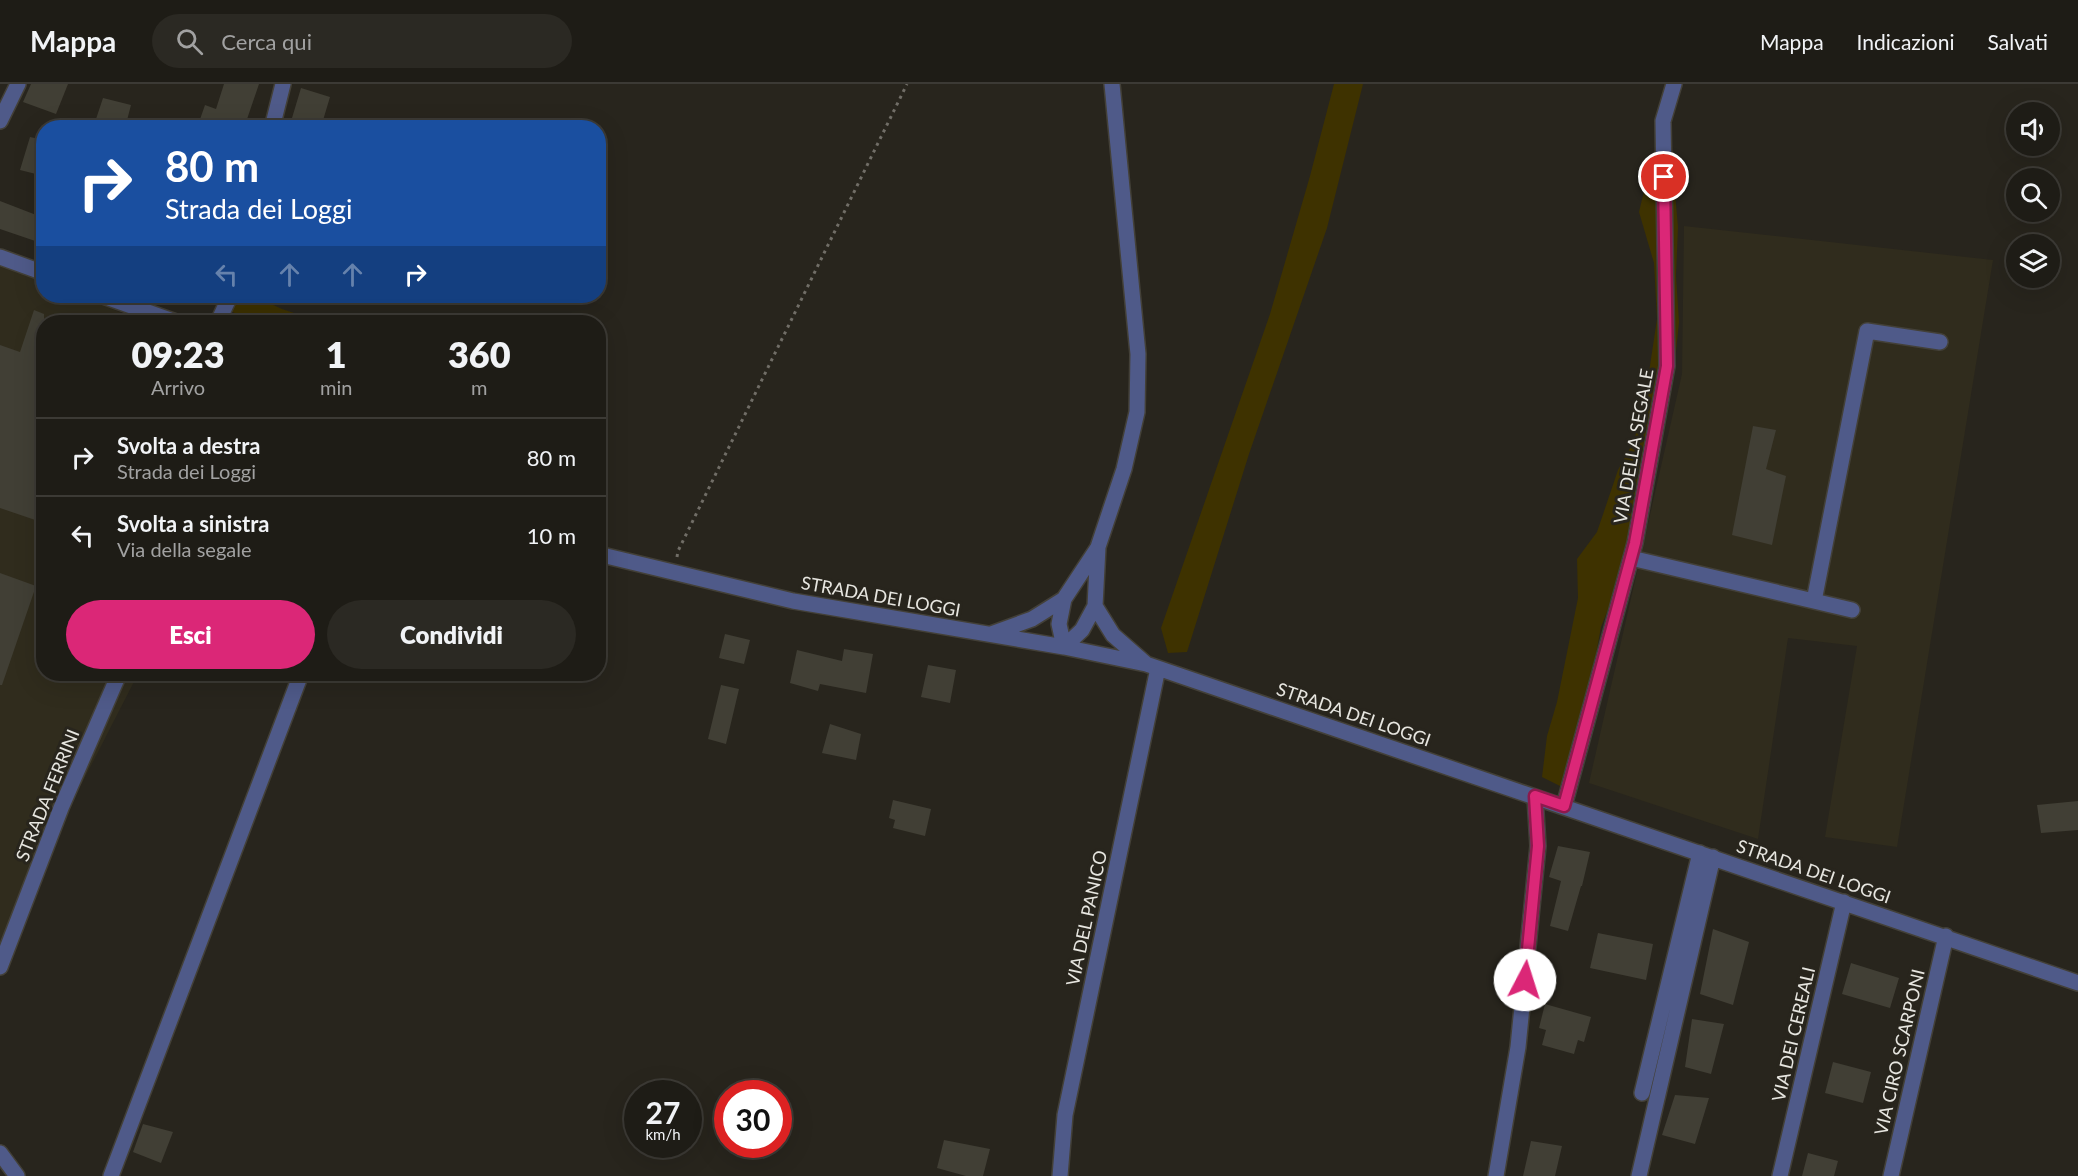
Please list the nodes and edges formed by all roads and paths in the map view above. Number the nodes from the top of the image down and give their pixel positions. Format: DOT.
graph roads {
  1 [pos="18,84"];
  2 [pos="283,84"];
  3 [pos="907,84"];
  4 [pos="1112,84"];
  5 [pos="1674,84"];
  6 [pos="274,120"];
  7 [pos="0,121"];
  8 [pos="0,257"];
  9 [pos="36,270"];
  10 [pos="123,303"];
  11 [pos="156,315"];
  12 [pos="1940,342"];
  13 [pos="1098,547"];
  14 [pos="606,556"];
  15 [pos="1631,558"];
  16 [pos="674,572"];
  17 [pos="1064,599"];
  18 [pos="1814,601"];
  19 [pos="1095,606"];
  20 [pos="1852,610"];
  21 [pos="990,635"];
  22 [pos="1064,647"];
  23 [pos="1152,666"];
  24 [pos="116,681"];
  25 [pos="298,681"];
  26 [pos="1535,796"];
  27 [pos="1564,806"];
  28 [pos="1707,855"];
  29 [pos="1844,902"];
  30 [pos="1946,936"];
  31 [pos="3,951"];
  32 [pos="0,967"];
  33 [pos="2078,983"];
  34 [pos="1642,1093"];
  35 [pos="0,1153"];
  36 [pos="17,1176"];
  37 [pos="111,1176"];
  38 [pos="1060,1176"];
  39 [pos="1496,1176"];
  40 [pos="1639,1176"];
  41 [pos="1780,1176"];
  42 [pos="1891,1176"];
  1 -- 7 [label="street"];
  2 -- 6 [label="street"];
  3 -- 16 [label="path"];
  4 -- 13 [label="street"];
  5 -- 15 [label="street, VIA DELLA SEGALE"];
  8 -- 9 [label="street"];
  10 -- 11 [label="street"];
  12 -- 18 [label="street"];
  13 -- 17 [label="street"];
  13 -- 19 [label="street"];
  14 -- 16 [label="street, STRADA DEI LOGGI"];
  15 -- 18 [label="street"];
  15 -- 27 [label="street, VIA DELLA SEGALE"];
  16 -- 21 [label="street, STRADA DEI LOGGI"];
  17 -- 21 [label="street"];
  17 -- 22 [label="street"];
  18 -- 20 [label="street"];
  19 -- 22 [label="street"];
  19 -- 23 [label="street"];
  21 -- 22 [label="street, STRADA DEI LOGGI"];
  22 -- 23 [label="street, STRADA DEI LOGGI"];
  23 -- 26 [label="street, STRADA DEI LOGGI"];
  23 -- 38 [label="street, VIA DEL PANICO"];
  24 -- 31 [label="street, STRADA FERRINI"];
  25 -- 37 [label="street"];
  26 -- 27 [label="street, STRADA DEI LOGGI"];
  26 -- 39 [label="street"];
  27 -- 28 [label="street, STRADA DEI LOGGI"];
  28 -- 29 [label="street, STRADA DEI LOGGI"];
  28 -- 34 [label="street"];
  28 -- 40 [label="street"];
  29 -- 30 [label="street, STRADA DEI LOGGI"];
  29 -- 41 [label="street, VIA DEI CEREALI"];
  30 -- 33 [label="street, STRADA DEI LOGGI"];
  30 -- 42 [label="street, VIA CIRO SCARPONI"];
  31 -- 32 [label="street, STRADA FERRINI"];
  35 -- 36 [label="street"];
}
